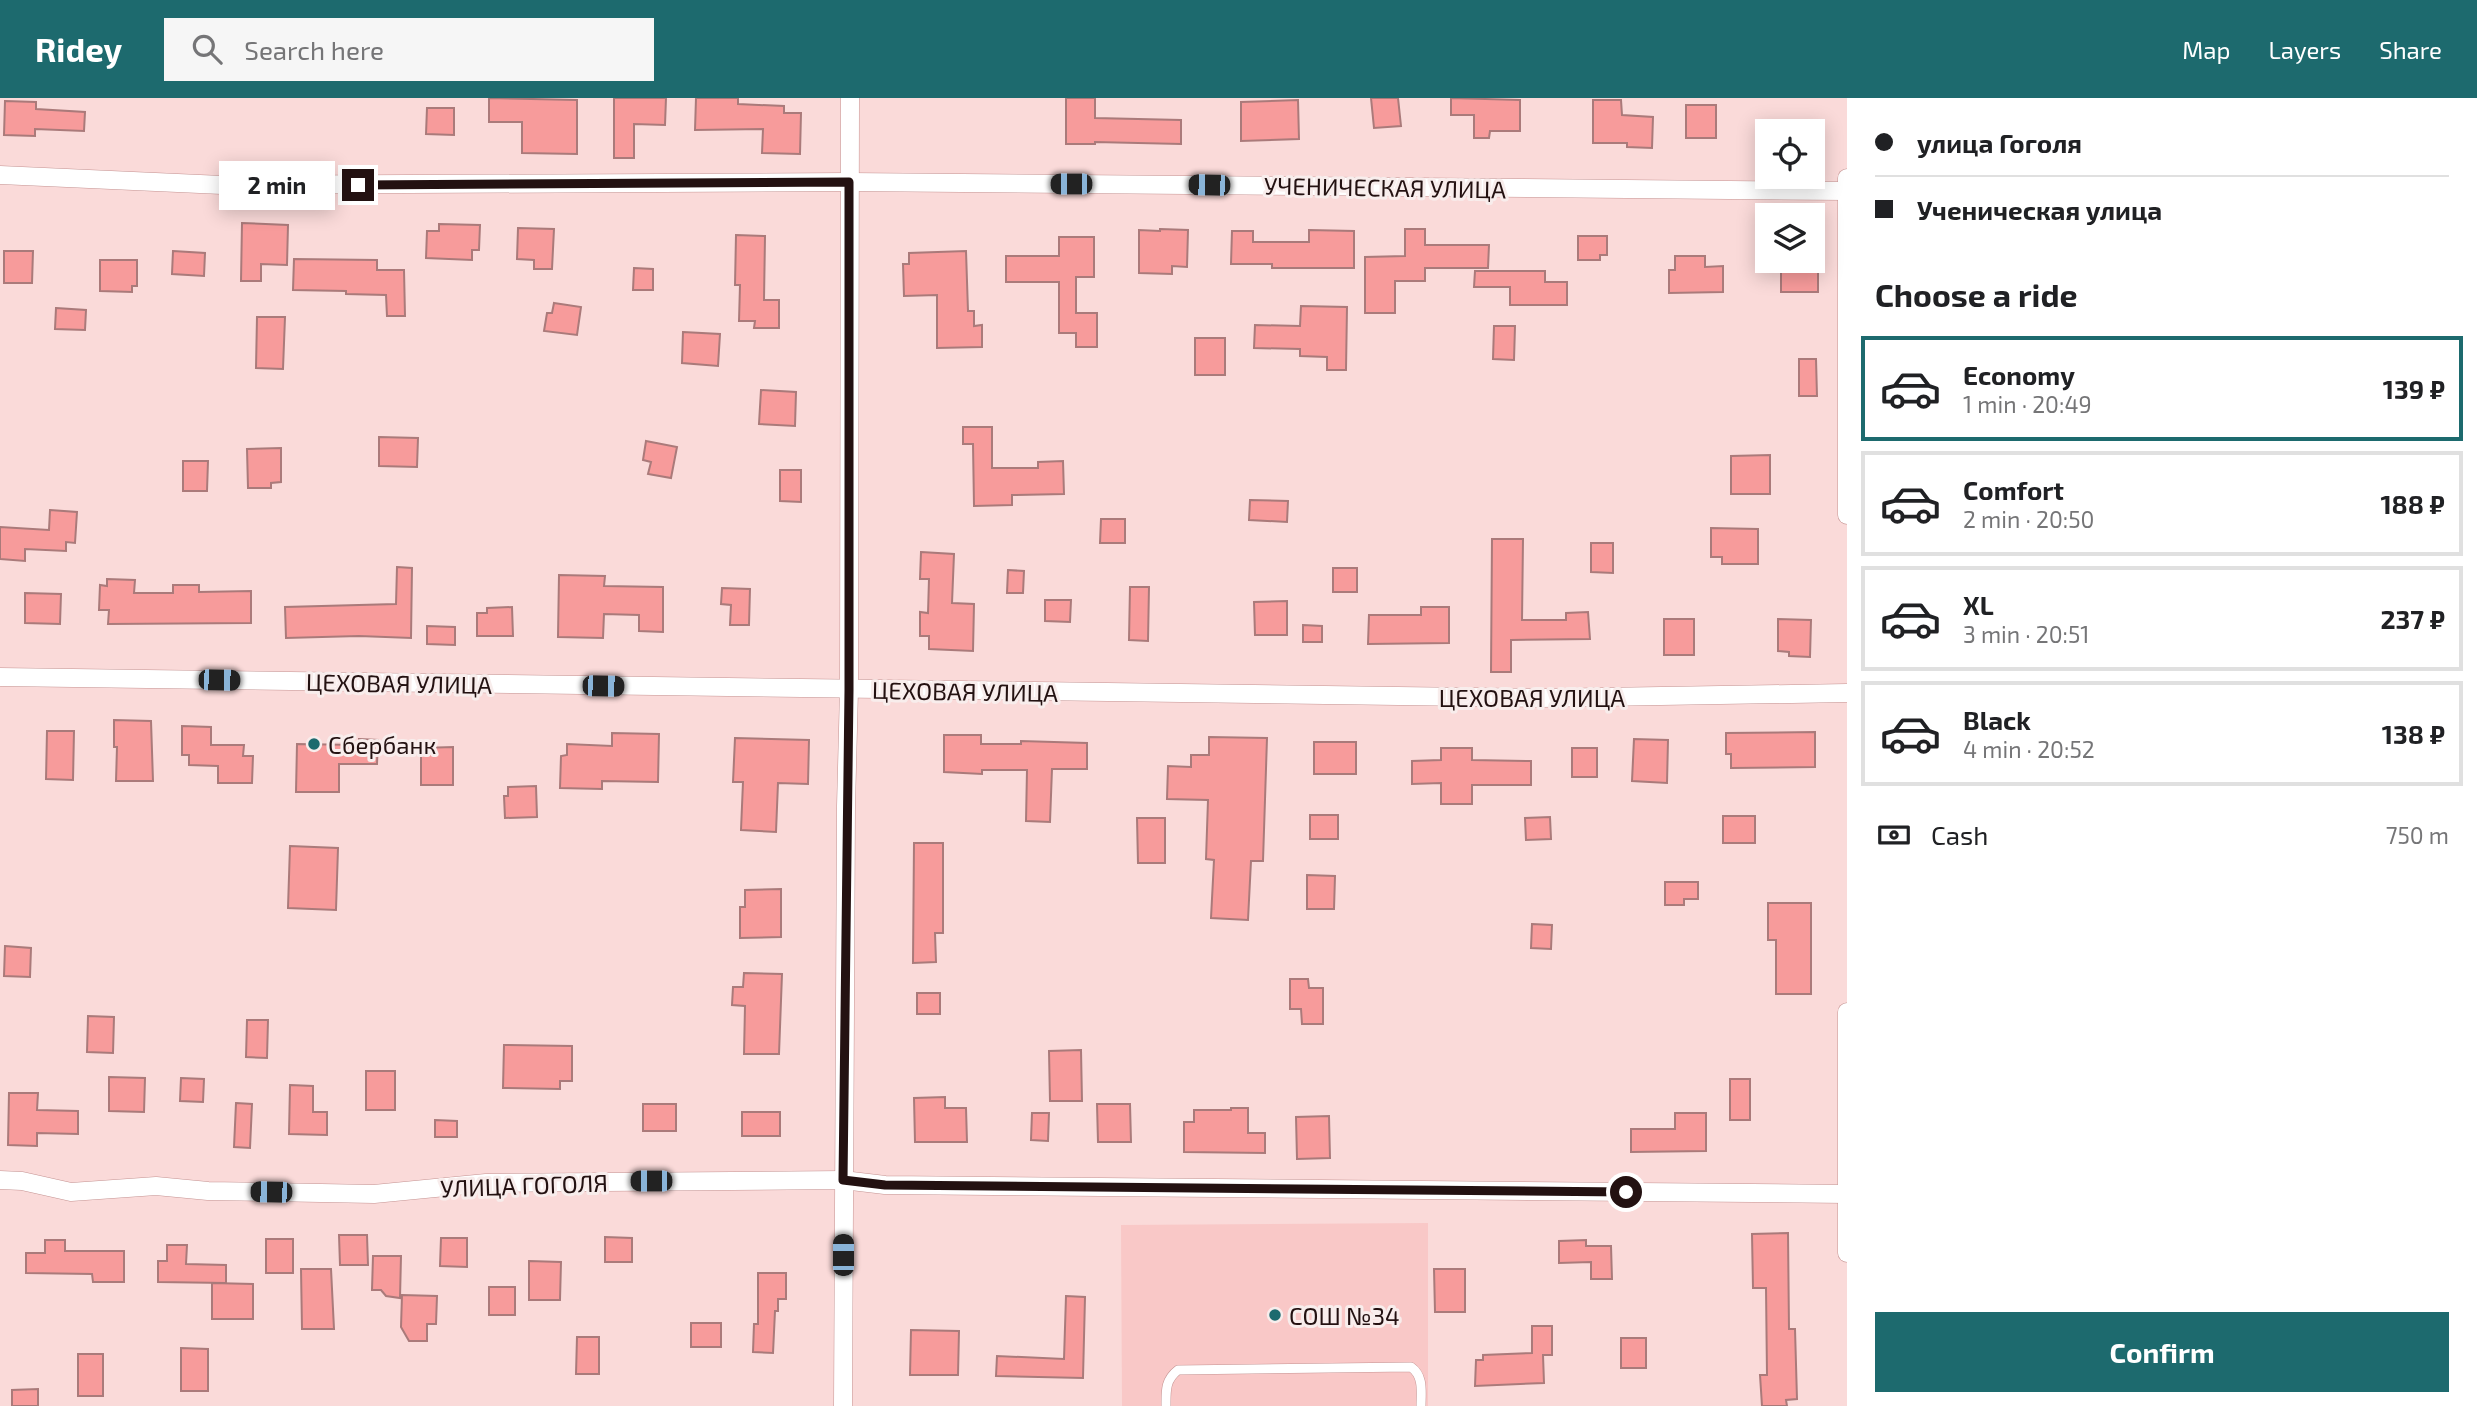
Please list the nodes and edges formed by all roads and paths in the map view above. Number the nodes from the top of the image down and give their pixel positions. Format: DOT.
graph roads {
  1 [pos="850,98"];
  2 [pos="0,175"];
  3 [pos="849,182"];
  4 [pos="1847,187"];
  5 [pos="1847,515"];
  6 [pos="0,677"];
  7 [pos="849,690"];
  8 [pos="1847,693"];
  9 [pos="1847,1012"];
  10 [pos="0,1180"];
  11 [pos="843,1180"];
  12 [pos="1846,1195"];
  13 [pos="1847,1253"];
  14 [pos="843,1406"];
  15 [pos="1166,1406"];
  16 [pos="1421,1406"];
  1 -- 3 [label="street"];
  2 -- 3 [label="street, УЧЕНИЧЕСКАЯ УЛИЦА"];
  3 -- 4 [label="street, УЧЕНИЧЕСКАЯ УЛИЦА"];
  3 -- 7 [label="street"];
  4 -- 5 [label="street"];
  6 -- 7 [label="street, ЦЕХОВАЯ УЛИЦА"];
  7 -- 8 [label="street, ЦЕХОВАЯ УЛИЦА"];
  7 -- 11 [label="street"];
  9 -- 12 [label="street"];
  10 -- 11 [label="street, УЛИЦА ГОГОЛЯ"];
  11 -- 12 [label="street, УЛИЦА ГОГОЛЯ"];
  11 -- 14 [label="street"];
  12 -- 13 [label="street"];
  15 -- 16 [label="lane"];
}
